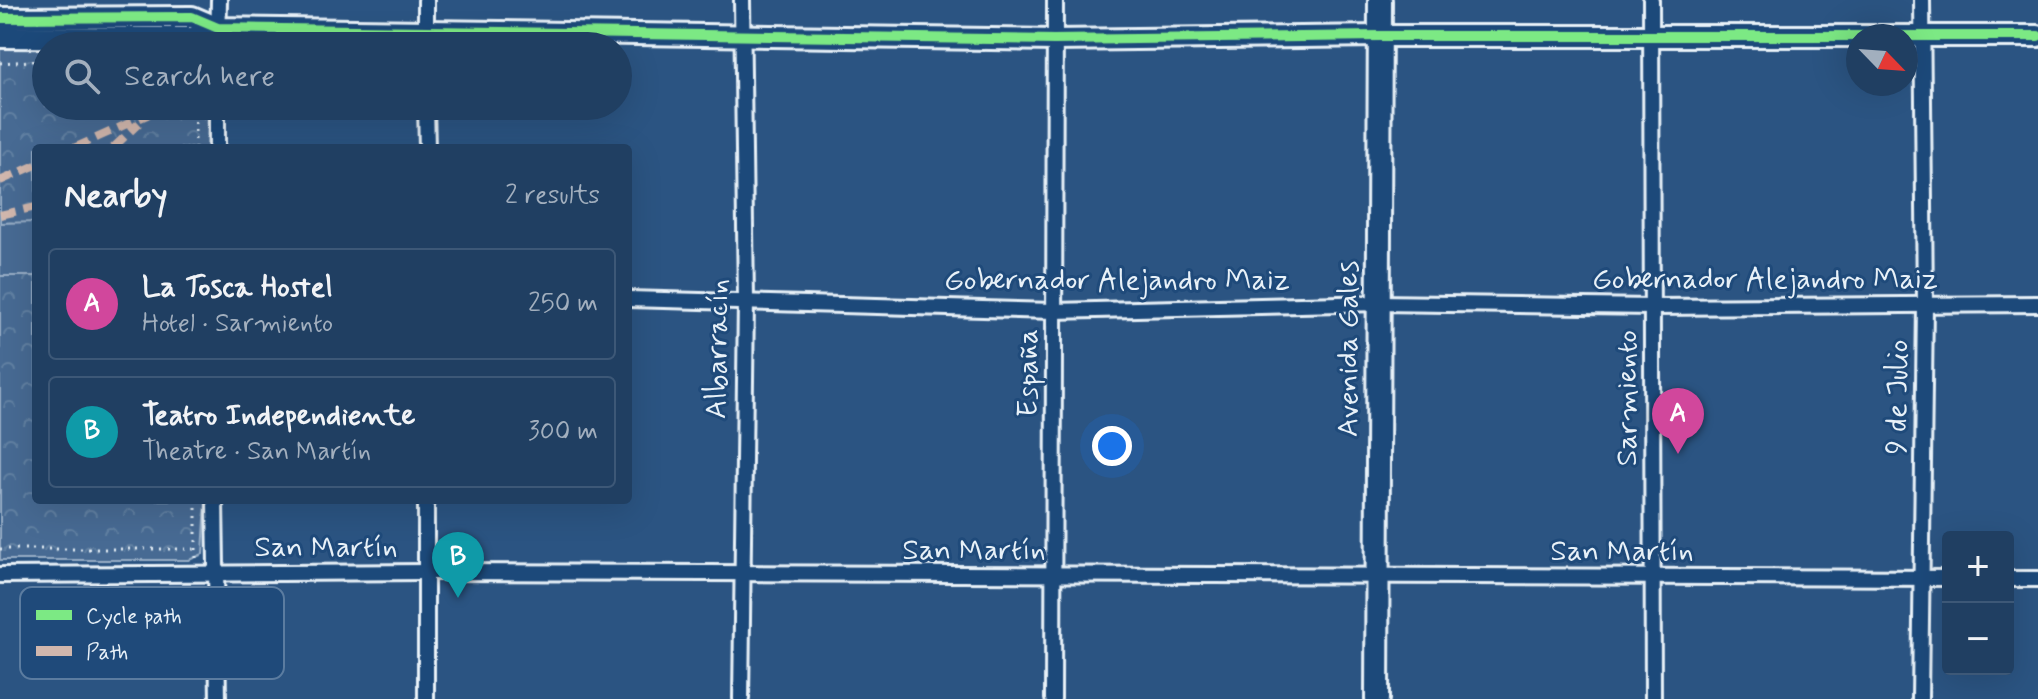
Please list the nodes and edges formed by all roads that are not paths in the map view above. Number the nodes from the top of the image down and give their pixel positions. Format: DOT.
graph roads {
  1 [pos="219,0"];
  2 [pos="426,0"];
  3 [pos="742,0"];
  4 [pos="1055,0"];
  5 [pos="1380,0"];
  6 [pos="1651,0"];
  7 [pos="1922,0"];
  8 [pos="0,18"];
  9 [pos="50,19"];
  10 [pos="147,32"];
  11 [pos="218,32"];
  12 [pos="426,32"];
  13 [pos="1921,34"];
  14 [pos="1650,35"];
  15 [pos="1380,36"];
  16 [pos="2038,36"];
  17 [pos="0,37"];
  18 [pos="632,38"];
  19 [pos="743,38"];
  20 [pos="1054,40"];
  21 [pos="217,120"];
  22 [pos="426,120"];
  23 [pos="217,144"];
  24 [pos="427,144"];
  25 [pos="632,299"];
  26 [pos="746,301"];
  27 [pos="1379,303"];
  28 [pos="2038,304"];
  29 [pos="1925,305"];
  30 [pos="1653,307"];
  31 [pos="1054,311"];
  32 [pos="215,504"];
  33 [pos="426,504"];
  34 [pos="426,572"];
  35 [pos="215,574"];
  36 [pos="741,574"];
  37 [pos="0,575"];
  38 [pos="1053,577"];
  39 [pos="1377,577"];
  40 [pos="1654,577"];
  41 [pos="1921,578"];
  42 [pos="1942,578"];
  43 [pos="2014,579"];
  44 [pos="2038,579"];
  45 [pos="215,587"];
  46 [pos="218,679"];
  47 [pos="218,699"];
  48 [pos="426,699"];
  49 [pos="741,699"];
  50 [pos="1053,699"];
  51 [pos="1377,699"];
  52 [pos="1653,699"];
  53 [pos="1920,699"];
  1 -- 11 [label="street"];
  2 -- 12 [label="street"];
  3 -- 19 [label="street, Albarracín"];
  4 -- 20 [label="street, España"];
  5 -- 15 [label="main road, Avenida Gales"];
  6 -- 14 [label="street, Sarmiento"];
  7 -- 13 [label="street, 9 de Julio"];
  8 -- 9 [label="street"];
  9 -- 10 [label="street"];
  9 -- 17 [label="street"];
  13 -- 14 [label="street"];
  13 -- 16 [label="street"];
  13 -- 29 [label="street, 9 de Julio"];
  14 -- 15 [label="street"];
  14 -- 30 [label="street, Sarmiento"];
  15 -- 20 [label="street"];
  15 -- 27 [label="main road, Avenida Gales"];
  18 -- 19 [label="street"];
  19 -- 20 [label="street"];
  19 -- 26 [label="street, Albarracín"];
  20 -- 31 [label="street, España"];
  21 -- 23 [label="street"];
  22 -- 24 [label="street"];
  25 -- 26 [label="street, Gobernador Alejandro Maiz"];
  26 -- 31 [label="street, Gobernador Alejandro Maiz"];
  26 -- 36 [label="street, Albarracín"];
  27 -- 30 [label="street, Gobernador Alejandro Maiz"];
  27 -- 31 [label="street, Gobernador Alejandro Maiz"];
  27 -- 39 [label="main road, Avenida Gales"];
  28 -- 29 [label="street, Gobernador Alejandro Maiz"];
  29 -- 30 [label="street, Gobernador Alejandro Maiz"];
  29 -- 41 [label="street, 9 de Julio"];
  30 -- 40 [label="street, Sarmiento"];
  31 -- 38 [label="street, España"];
  32 -- 35 [label="street"];
  33 -- 34 [label="street"];
  34 -- 35 [label="street, San Martín"];
  34 -- 36 [label="street, San Martín"];
  34 -- 48 [label="street"];
  35 -- 37 [label="street, San Martín"];
  35 -- 45 [label="street"];
  36 -- 38 [label="street, San Martín"];
  36 -- 49 [label="street, Albarracín"];
  38 -- 39 [label="street, San Martín"];
  38 -- 50 [label="street, España"];
  39 -- 40 [label="street, San Martín"];
  39 -- 51 [label="main road, Avenida Gales"];
  40 -- 41 [label="street, San Martín"];
  40 -- 52 [label="street, Sarmiento"];
  41 -- 42 [label="street, San Martín"];
  41 -- 53 [label="street, 9 de Julio"];
  43 -- 44 [label="street"];
  46 -- 47 [label="street"];
}
